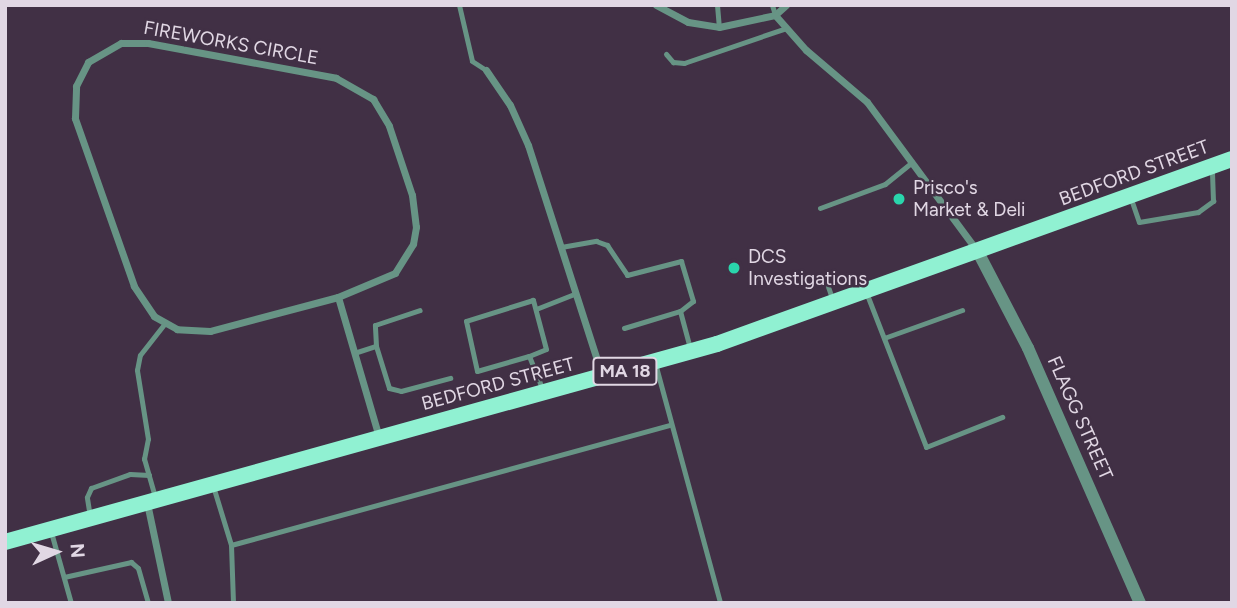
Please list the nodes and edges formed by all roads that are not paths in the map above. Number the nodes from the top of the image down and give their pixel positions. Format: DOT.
graph roads {
  1 [pos="459,5"];
  2 [pos="656,5"];
  3 [pos="717,5"];
  4 [pos="772,5"];
  5 [pos="786,5"];
  6 [pos="775,15"];
  7 [pos="719,27"];
  8 [pos="786,28"];
  9 [pos="666,54"];
  10 [pos="486,70"];
  11 [pos="1232,159"];
  12 [pos="912,162"];
  13 [pos="1212,166"];
  14 [pos="1130,196"];
  15 [pos="820,208"];
  16 [pos="561,247"];
  17 [pos="978,252"];
  18 [pos="824,275"];
  19 [pos="866,292"];
  20 [pos="574,294"];
  21 [pos="338,296"];
  22 [pos="834,304"];
  23 [pos="536,309"];
  24 [pos="420,310"];
  25 [pos="962,310"];
  26 [pos="680,311"];
  27 [pos="165,323"];
  28 [pos="624,328"];
  29 [pos="884,338"];
  30 [pos="376,346"];
  31 [pos="691,352"];
  32 [pos="354,353"];
  33 [pos="529,356"];
  34 [pos="655,363"];
  35 [pos="603,377"];
  36 [pos="450,378"];
  37 [pos="544,393"];
  38 [pos="1002,417"];
  39 [pos="671,425"];
  40 [pos="379,438"];
  41 [pos="149,475"];
  42 [pos="212,484"];
  43 [pos="152,501"];
  44 [pos="90,519"];
  45 [pos="50,530"];
  46 [pos="5,542"];
  47 [pos="232,545"];
  48 [pos="64,577"];
  49 [pos="71,603"];
  50 [pos="148,603"];
  51 [pos="168,603"];
  52 [pos="233,603"];
  53 [pos="720,603"];
  54 [pos="1140,603"];
  1 -- 10 [label="lane"];
  2 -- 7 [label="street"];
  3 -- 7 [label="lane"];
  4 -- 6 [label="lane"];
  5 -- 6 [label="street"];
  6 -- 7 [label="street"];
  6 -- 8 [label="street"];
  8 -- 9 [label="lane"];
  8 -- 12 [label="street"];
  10 -- 16 [label="street"];
  11 -- 13 [label="main road, BEDFORD STREET / MA 18"];
  12 -- 15 [label="lane"];
  12 -- 17 [label="street"];
  13 -- 14 [label="main road, BEDFORD STREET / MA 18"];
  13 -- 14 [label="lane"];
  14 -- 17 [label="main road, BEDFORD STREET / MA 18"];
  16 -- 20 [label="street"];
  16 -- 26 [label="lane"];
  17 -- 19 [label="main road, BEDFORD STREET / MA 18"];
  17 -- 54 [label="street, FLAGG STREET"];
  18 -- 22 [label="lane"];
  19 -- 22 [label="main road, BEDFORD STREET / MA 18"];
  19 -- 29 [label="lane"];
  20 -- 23 [label="lane"];
  20 -- 35 [label="street"];
  21 -- 27 [label="street, FIREWORKS CIRCLE"];
  21 -- 27 [label="street, FIREWORKS CIRCLE"];
  21 -- 32 [label="street"];
  22 -- 31 [label="main road, BEDFORD STREET / MA 18"];
  23 -- 33 [label="lane"];
  23 -- 33 [label="lane"];
  24 -- 30 [label="lane"];
  25 -- 29 [label="lane"];
  26 -- 28 [label="lane"];
  26 -- 31 [label="lane"];
  27 -- 41 [label="lane"];
  29 -- 38 [label="lane"];
  30 -- 32 [label="lane"];
  30 -- 36 [label="lane"];
  31 -- 34 [label="main road, BEDFORD STREET / MA 18"];
  32 -- 40 [label="street"];
  33 -- 37 [label="lane"];
  34 -- 35 [label="main road, BEDFORD STREET / MA 18"];
  34 -- 39 [label="lane"];
  35 -- 37 [label="main road, BEDFORD STREET / MA 18"];
  37 -- 40 [label="main road, BEDFORD STREET / MA 18"];
  39 -- 47 [label="lane"];
  39 -- 53 [label="lane"];
  40 -- 42 [label="main road, BEDFORD STREET / MA 18"];
  41 -- 43 [label="lane"];
  41 -- 44 [label="lane"];
  42 -- 43 [label="main road, BEDFORD STREET / MA 18"];
  42 -- 47 [label="lane"];
  43 -- 44 [label="main road, BEDFORD STREET / MA 18"];
  43 -- 51 [label="street"];
  44 -- 45 [label="main road, BEDFORD STREET / MA 18"];
  45 -- 46 [label="main road, BEDFORD STREET / MA 18"];
  45 -- 48 [label="lane"];
  47 -- 52 [label="lane"];
  48 -- 49 [label="lane"];
  48 -- 50 [label="lane"];
}
